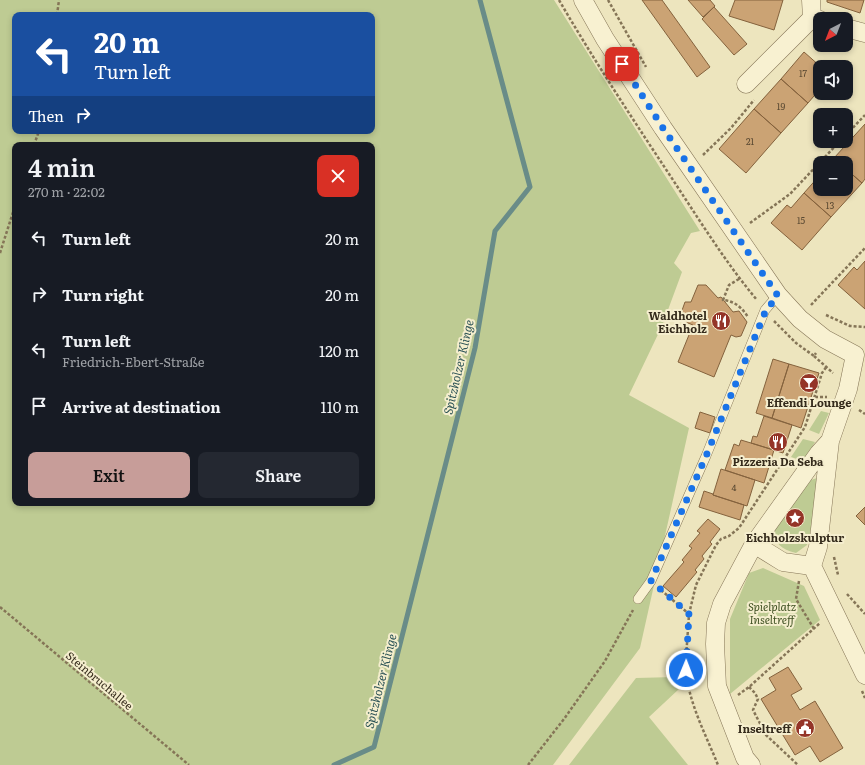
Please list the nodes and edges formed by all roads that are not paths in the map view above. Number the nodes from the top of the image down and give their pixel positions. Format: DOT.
graph roads {
  1 [pos="583,0"];
  2 [pos="811,0"];
  3 [pos="814,12"];
  4 [pos="813,22"];
  5 [pos="853,30"];
  6 [pos="865,33"];
  7 [pos="748,82"];
  8 [pos="778,296"];
  9 [pos="860,354"];
  10 [pos="830,441"];
  11 [pos="754,544"];
  12 [pos="808,573"];
  13 [pos="638,599"];
  14 [pos="865,675"];
  15 [pos="751,765"];
  1 -- 8 [label="street"];
  2 -- 3 [label="street"];
  4 -- 7 [label="street"];
  5 -- 6 [label="street"];
  8 -- 9 [label="street"];
  8 -- 13 [label="lane"];
  9 -- 10 [label="street"];
  10 -- 11 [label="street"];
  10 -- 12 [label="street"];
  11 -- 12 [label="street"];
  11 -- 15 [label="street"];
  12 -- 14 [label="street"];
}
